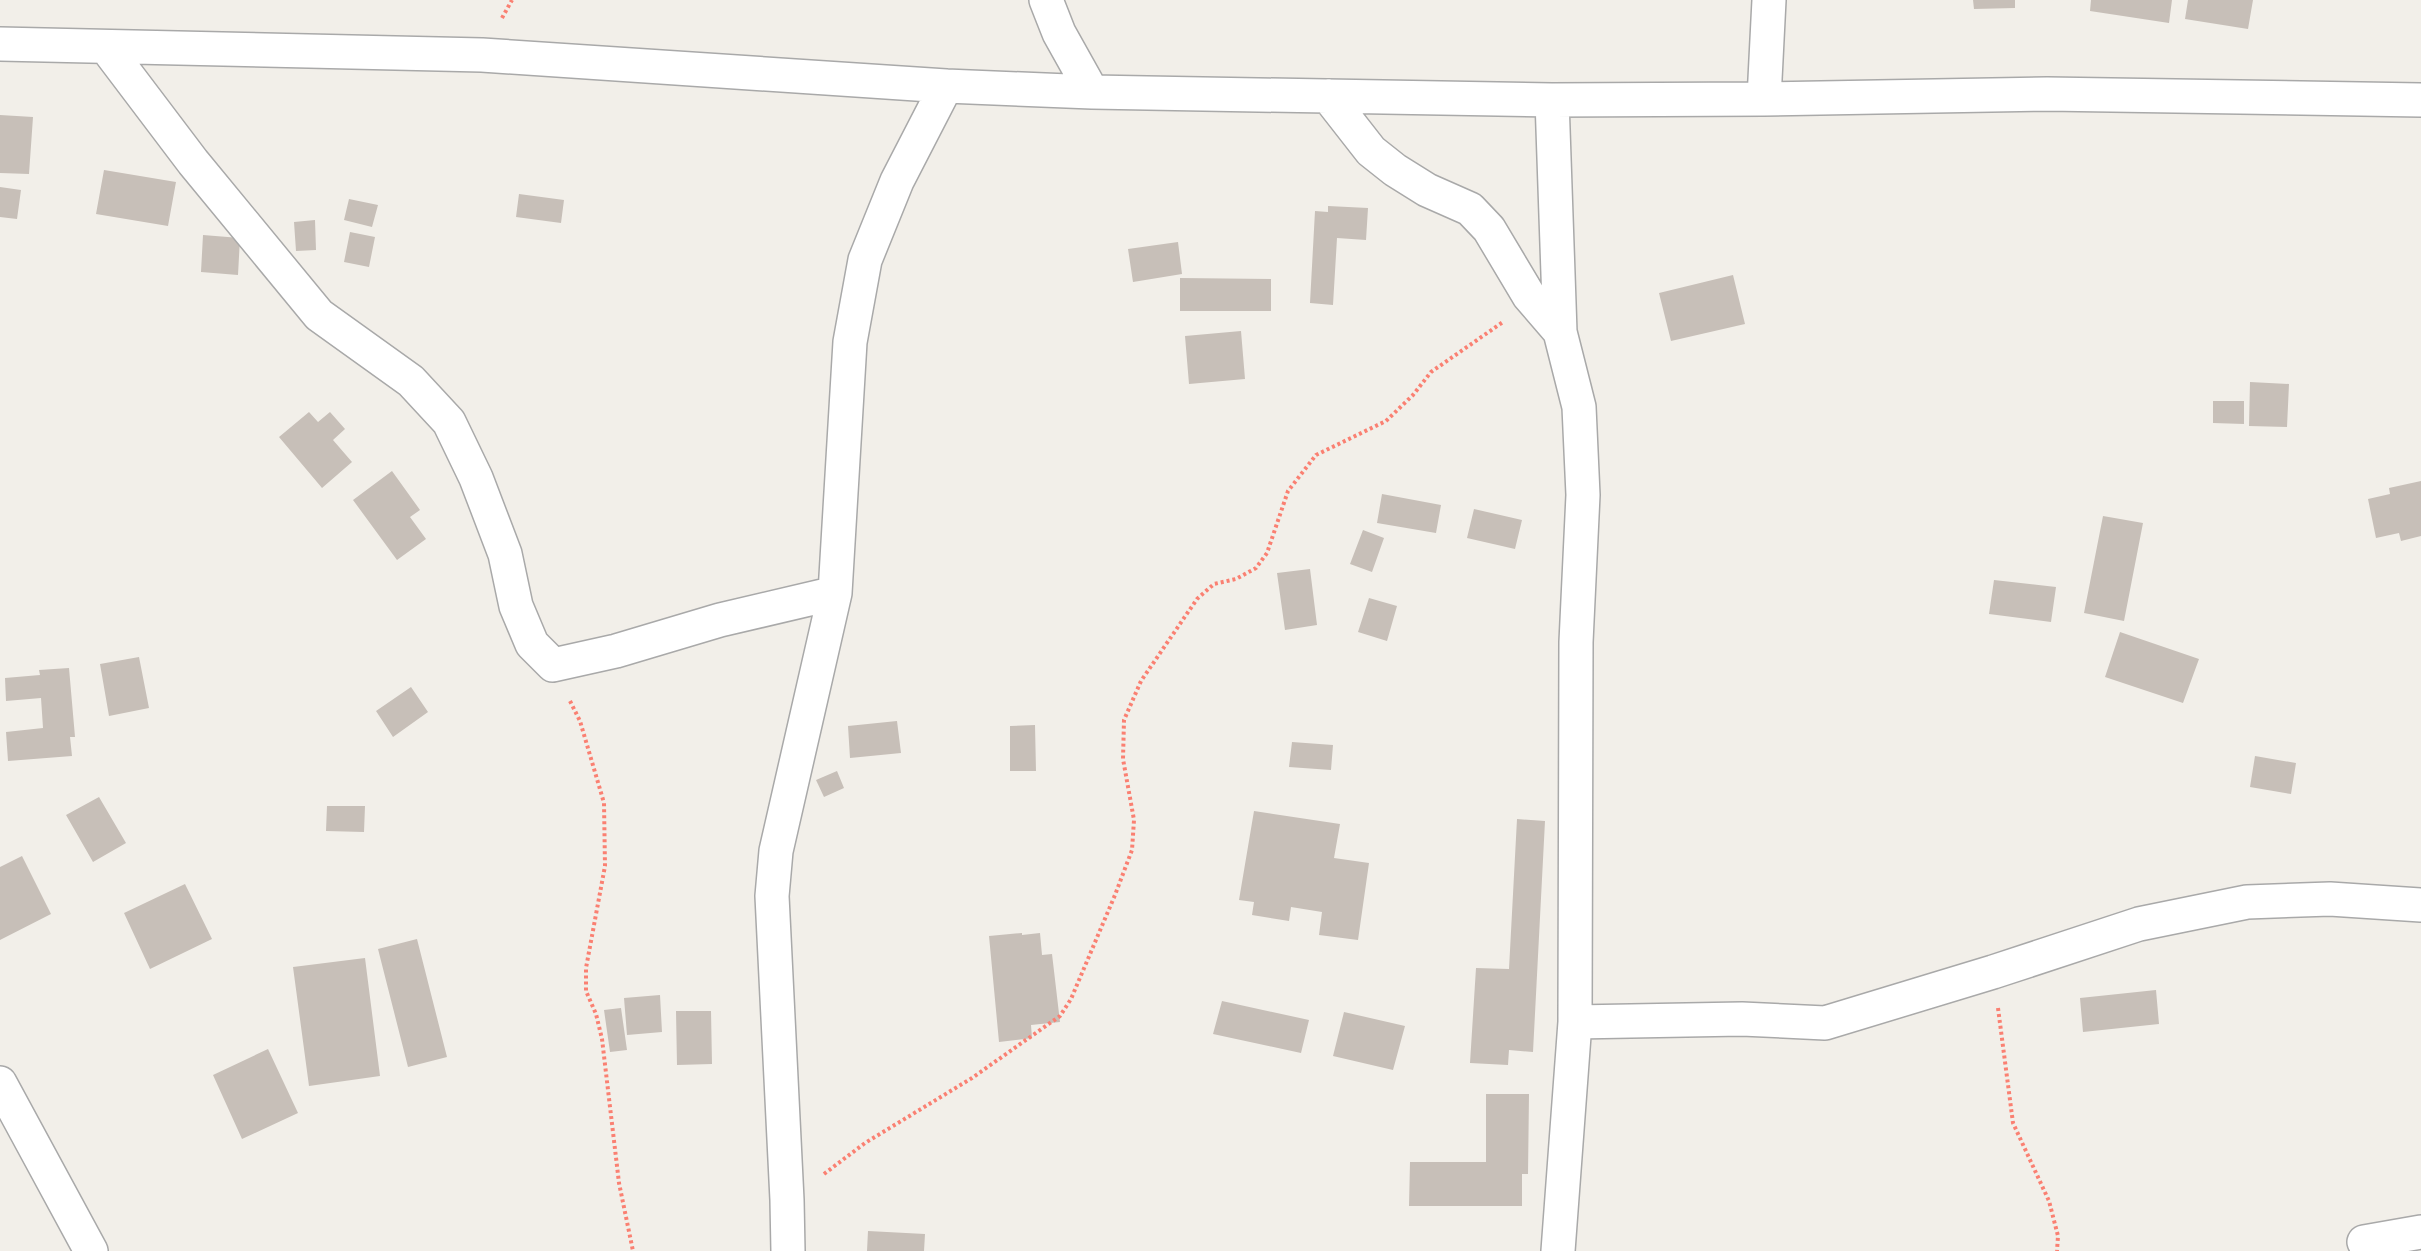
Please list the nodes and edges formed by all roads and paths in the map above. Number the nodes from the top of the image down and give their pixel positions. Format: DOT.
graph roads {
  1 [pos="1046,0"];
  2 [pos="1769,0"];
  3 [pos="0,44"];
  4 [pos="106,46"];
  5 [pos="946,86"];
  6 [pos="1092,92"];
  7 [pos="1329,96"];
  8 [pos="1764,99"];
  9 [pos="1552,100"];
  10 [pos="2421,100"];
  11 [pos="1529,296"];
  12 [pos="1560,332"];
  13 [pos="835,593"];
  14 [pos="553,665"];
  15 [pos="2421,905"];
  16 [pos="1993,972"];
  17 [pos="1575,1022"];
  18 [pos="0,1083"];
  19 [pos="787,1200"];
  20 [pos="2421,1232"];
  21 [pos="2364,1242"];
  22 [pos="91,1251"];
  23 [pos="633,1251"];
  24 [pos="788,1251"];
  25 [pos="1558,1251"];
  26 [pos="2057,1251"];
  1 -- 6 [label="street"];
  2 -- 8 [label="street"];
  3 -- 4 [label="street"];
  4 -- 5 [label="street"];
  4 -- 14 [label="street"];
  5 -- 6 [label="street"];
  5 -- 13 [label="street"];
  6 -- 7 [label="street"];
  7 -- 9 [label="street"];
  7 -- 11 [label="street"];
  8 -- 9 [label="street"];
  8 -- 10 [label="street"];
  9 -- 12 [label="street"];
  11 -- 12 [label="street"];
  11 -- 19 [label="path"];
  12 -- 17 [label="street"];
  13 -- 14 [label="street"];
  13 -- 19 [label="street"];
  14 -- 23 [label="path"];
  15 -- 16 [label="street"];
  16 -- 17 [label="street"];
  16 -- 26 [label="path"];
  17 -- 25 [label="street"];
  18 -- 22 [label="street"];
  19 -- 24 [label="street"];
  20 -- 21 [label="street"];
}
